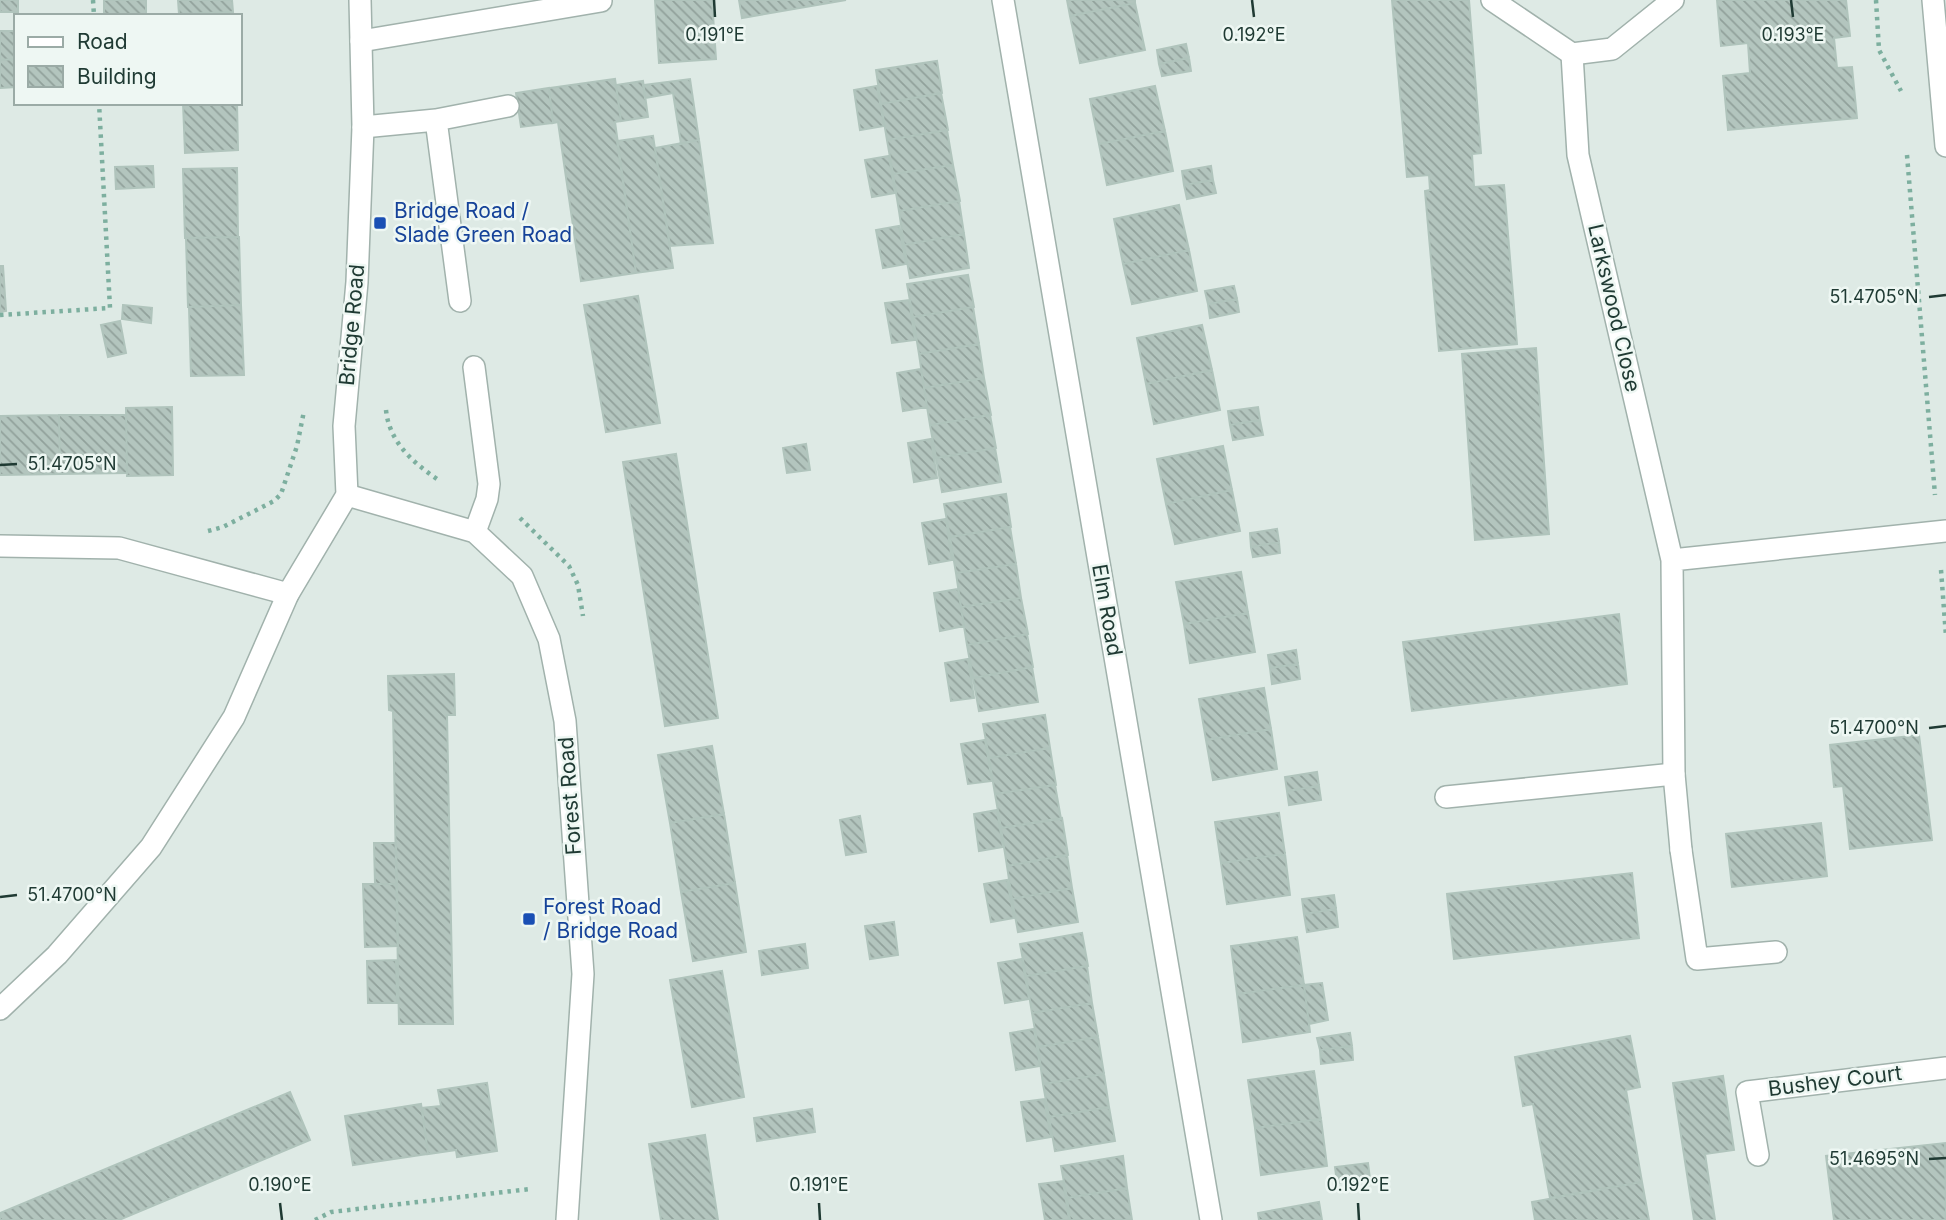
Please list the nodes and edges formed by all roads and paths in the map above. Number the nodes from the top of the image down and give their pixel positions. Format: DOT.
graph roads {
  1 [pos="360,0"];
  2 [pos="1003,0"];
  3 [pos="1492,0"];
  4 [pos="1673,0"];
  5 [pos="1876,0"];
  6 [pos="1933,0"];
  7 [pos="601,1"];
  8 [pos="361,41"];
  9 [pos="1572,54"];
  10 [pos="1902,94"];
  11 [pos="99,105"];
  12 [pos="508,106"];
  13 [pos="436,120"];
  14 [pos="363,127"];
  15 [pos="1946,135"];
  16 [pos="1946,146"];
  17 [pos="1907,149"];
  18 [pos="460,301"];
  19 [pos="0,315"];
  20 [pos="474,367"];
  21 [pos="306,400"];
  22 [pos="386,403"];
  23 [pos="346,495"];
  24 [pos="487,499"];
  25 [pos="204,531"];
  26 [pos="475,532"];
  27 [pos="1942,532"];
  28 [pos="0,545"];
  29 [pos="1672,560"];
  30 [pos="288,594"];
  31 [pos="1946,636"];
  32 [pos="1674,774"];
  33 [pos="1446,797"];
  34 [pos="1776,952"];
  35 [pos="0,1009"];
  36 [pos="1946,1068"];
  37 [pos="1758,1155"];
  38 [pos="569,1184"];
  39 [pos="315,1220"];
  40 [pos="567,1220"];
  41 [pos="1211,1220"];
  1 -- 8 [label="street, Bridge Road"];
  2 -- 41 [label="street, Elm Road"];
  3 -- 9 [label="street"];
  4 -- 9 [label="street"];
  5 -- 10 [label="path"];
  6 -- 15 [label="street"];
  7 -- 8 [label="street"];
  8 -- 14 [label="street, Bridge Road"];
  9 -- 29 [label="street, Larkswood Close"];
  11 -- 19 [label="path"];
  12 -- 13 [label="street"];
  13 -- 14 [label="street"];
  13 -- 18 [label="street"];
  14 -- 23 [label="street, Bridge Road"];
  15 -- 16 [label="street"];
  17 -- 27 [label="path"];
  20 -- 24 [label="street"];
  21 -- 25 [label="path"];
  22 -- 24 [label="path"];
  23 -- 26 [label="street, Forest Road"];
  23 -- 30 [label="street"];
  24 -- 26 [label="street"];
  26 -- 38 [label="street, Forest Road"];
  27 -- 29 [label="street"];
  27 -- 31 [label="path"];
  28 -- 30 [label="street"];
  29 -- 32 [label="street, Larkswood Close"];
  30 -- 35 [label="street"];
  32 -- 33 [label="street"];
  32 -- 34 [label="street, Larkswood Close"];
  36 -- 37 [label="street, Bushey Court"];
  38 -- 39 [label="path"];
  38 -- 40 [label="street, Forest Road"];
}
